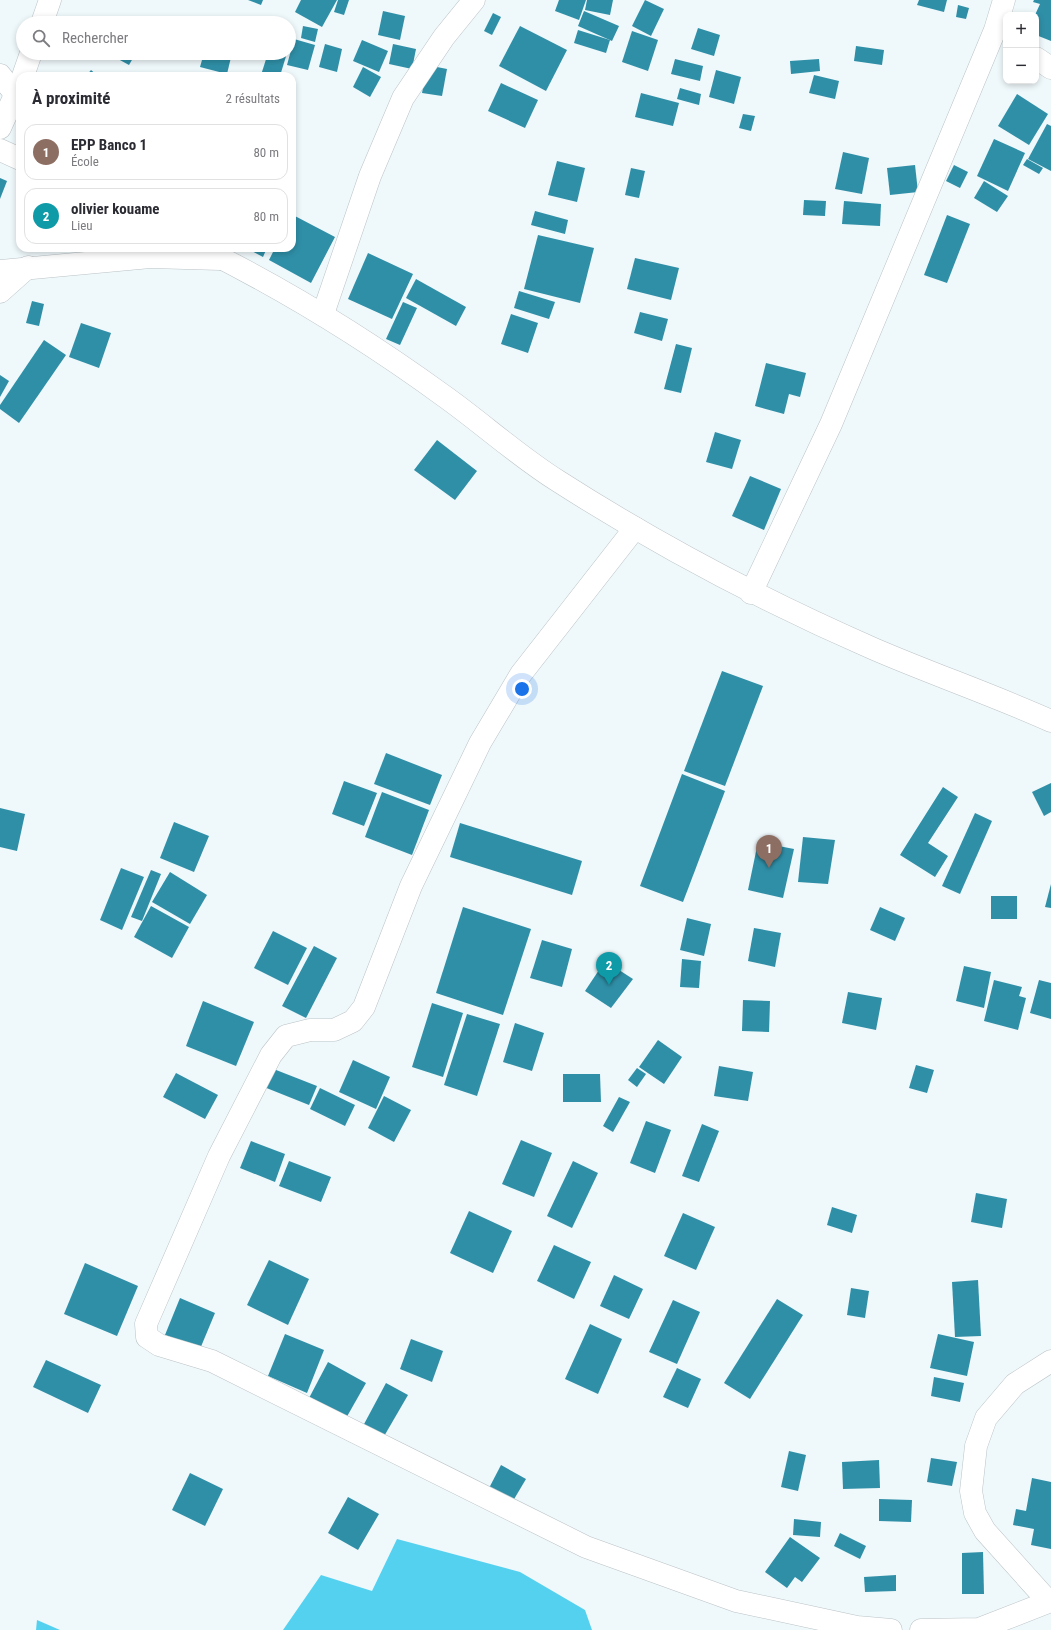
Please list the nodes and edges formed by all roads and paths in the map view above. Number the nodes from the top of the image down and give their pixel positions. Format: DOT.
graph roads {
  1 [pos="50,0"];
  2 [pos="474,0"];
  3 [pos="1004,0"];
  4 [pos="44,16"];
  5 [pos="1001,34"];
  6 [pos="29,60"];
  7 [pos="1039,60"];
  8 [pos="1051,68"];
  9 [pos="24,72"];
  10 [pos="0,75"];
  11 [pos="16,83"];
  12 [pos="16,94"];
  13 [pos="0,128"];
  14 [pos="0,150"];
  15 [pos="16,157"];
  16 [pos="209,252"];
  17 [pos="223,259"];
  18 [pos="28,267"];
  19 [pos="0,271"];
  20 [pos="0,292"];
  21 [pos="323,314"];
  22 [pos="635,528"];
  23 [pos="751,593"];
  24 [pos="1051,721"];
  25 [pos="1051,1361"];
  26 [pos="1050,1601"];
  27 [pos="857,1629"];
  28 [pos="891,1630"];
  29 [pos="921,1630"];
  30 [pos="979,1630"];
  1 -- 4 [label="street"];
  2 -- 21 [label="street"];
  3 -- 5 [label="street"];
  5 -- 23 [label="street"];
  6 -- 9 [label="street"];
  7 -- 8 [label="street"];
  10 -- 11 [label="street"];
  12 -- 13 [label="street"];
  14 -- 15 [label="street"];
  16 -- 17 [label="street"];
  17 -- 18 [label="street"];
  17 -- 21 [label="street"];
  18 -- 19 [label="street"];
  18 -- 20 [label="street"];
  21 -- 22 [label="street"];
  22 -- 23 [label="street"];
  22 -- 27 [label="street"];
  23 -- 24 [label="street"];
  25 -- 26 [label="street"];
  26 -- 30 [label="street"];
  27 -- 28 [label="street"];
  29 -- 30 [label="street"];
}
